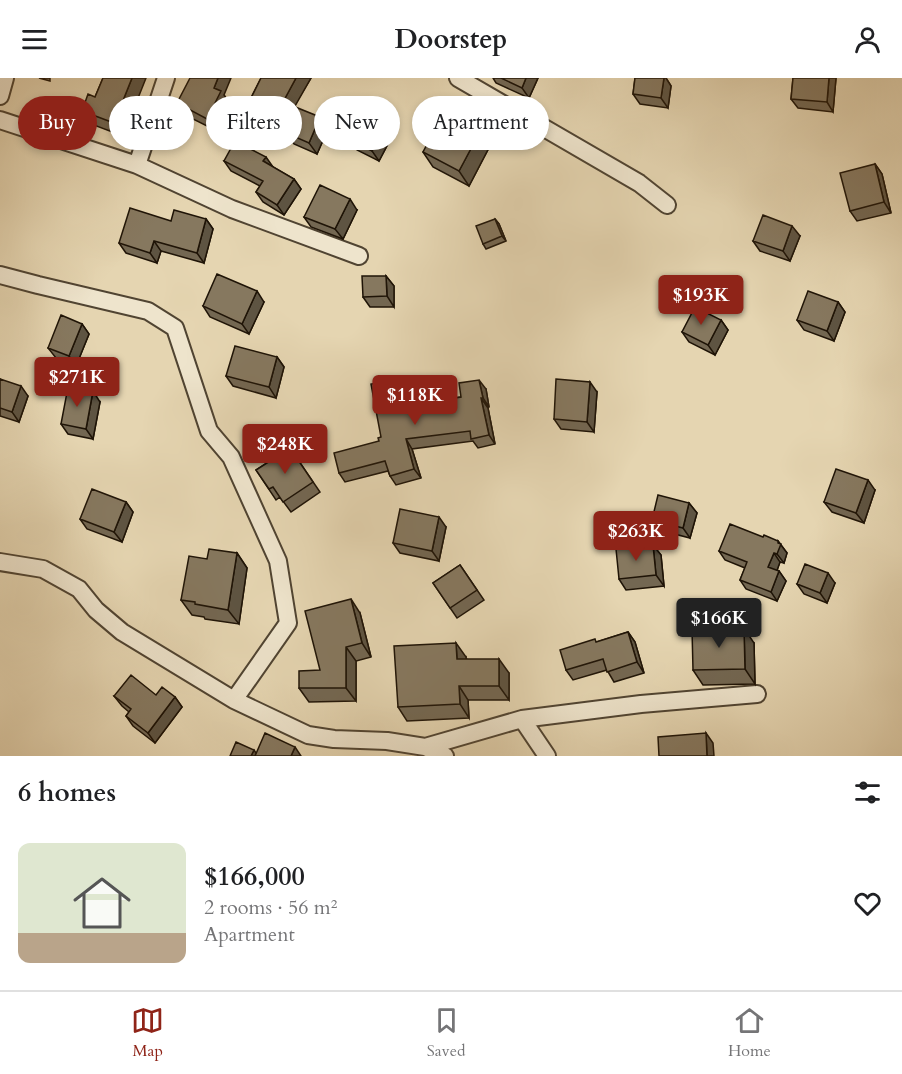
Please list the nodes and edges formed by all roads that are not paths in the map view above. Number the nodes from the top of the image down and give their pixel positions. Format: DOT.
graph roads {
  1 [pos="5,78"];
  2 [pos="166,78"];
  3 [pos="458,78"];
  4 [pos="0,96"];
  5 [pos="0,120"];
  6 [pos="137,165"];
  7 [pos="667,205"];
  8 [pos="359,256"];
  9 [pos="0,275"];
  10 [pos="0,562"];
  11 [pos="757,694"];
  12 [pos="234,700"];
  13 [pos="522,719"];
  14 [pos="425,747"];
  15 [pos="445,756"];
  16 [pos="547,756"];
  1 -- 4 [label="street"];
  2 -- 6 [label="street"];
  3 -- 7 [label="street"];
  5 -- 6 [label="street"];
  6 -- 8 [label="street"];
  9 -- 12 [label="street"];
  10 -- 12 [label="street"];
  11 -- 13 [label="street"];
  12 -- 14 [label="street"];
  13 -- 14 [label="street"];
  13 -- 16 [label="street"];
  14 -- 15 [label="street"];
}
